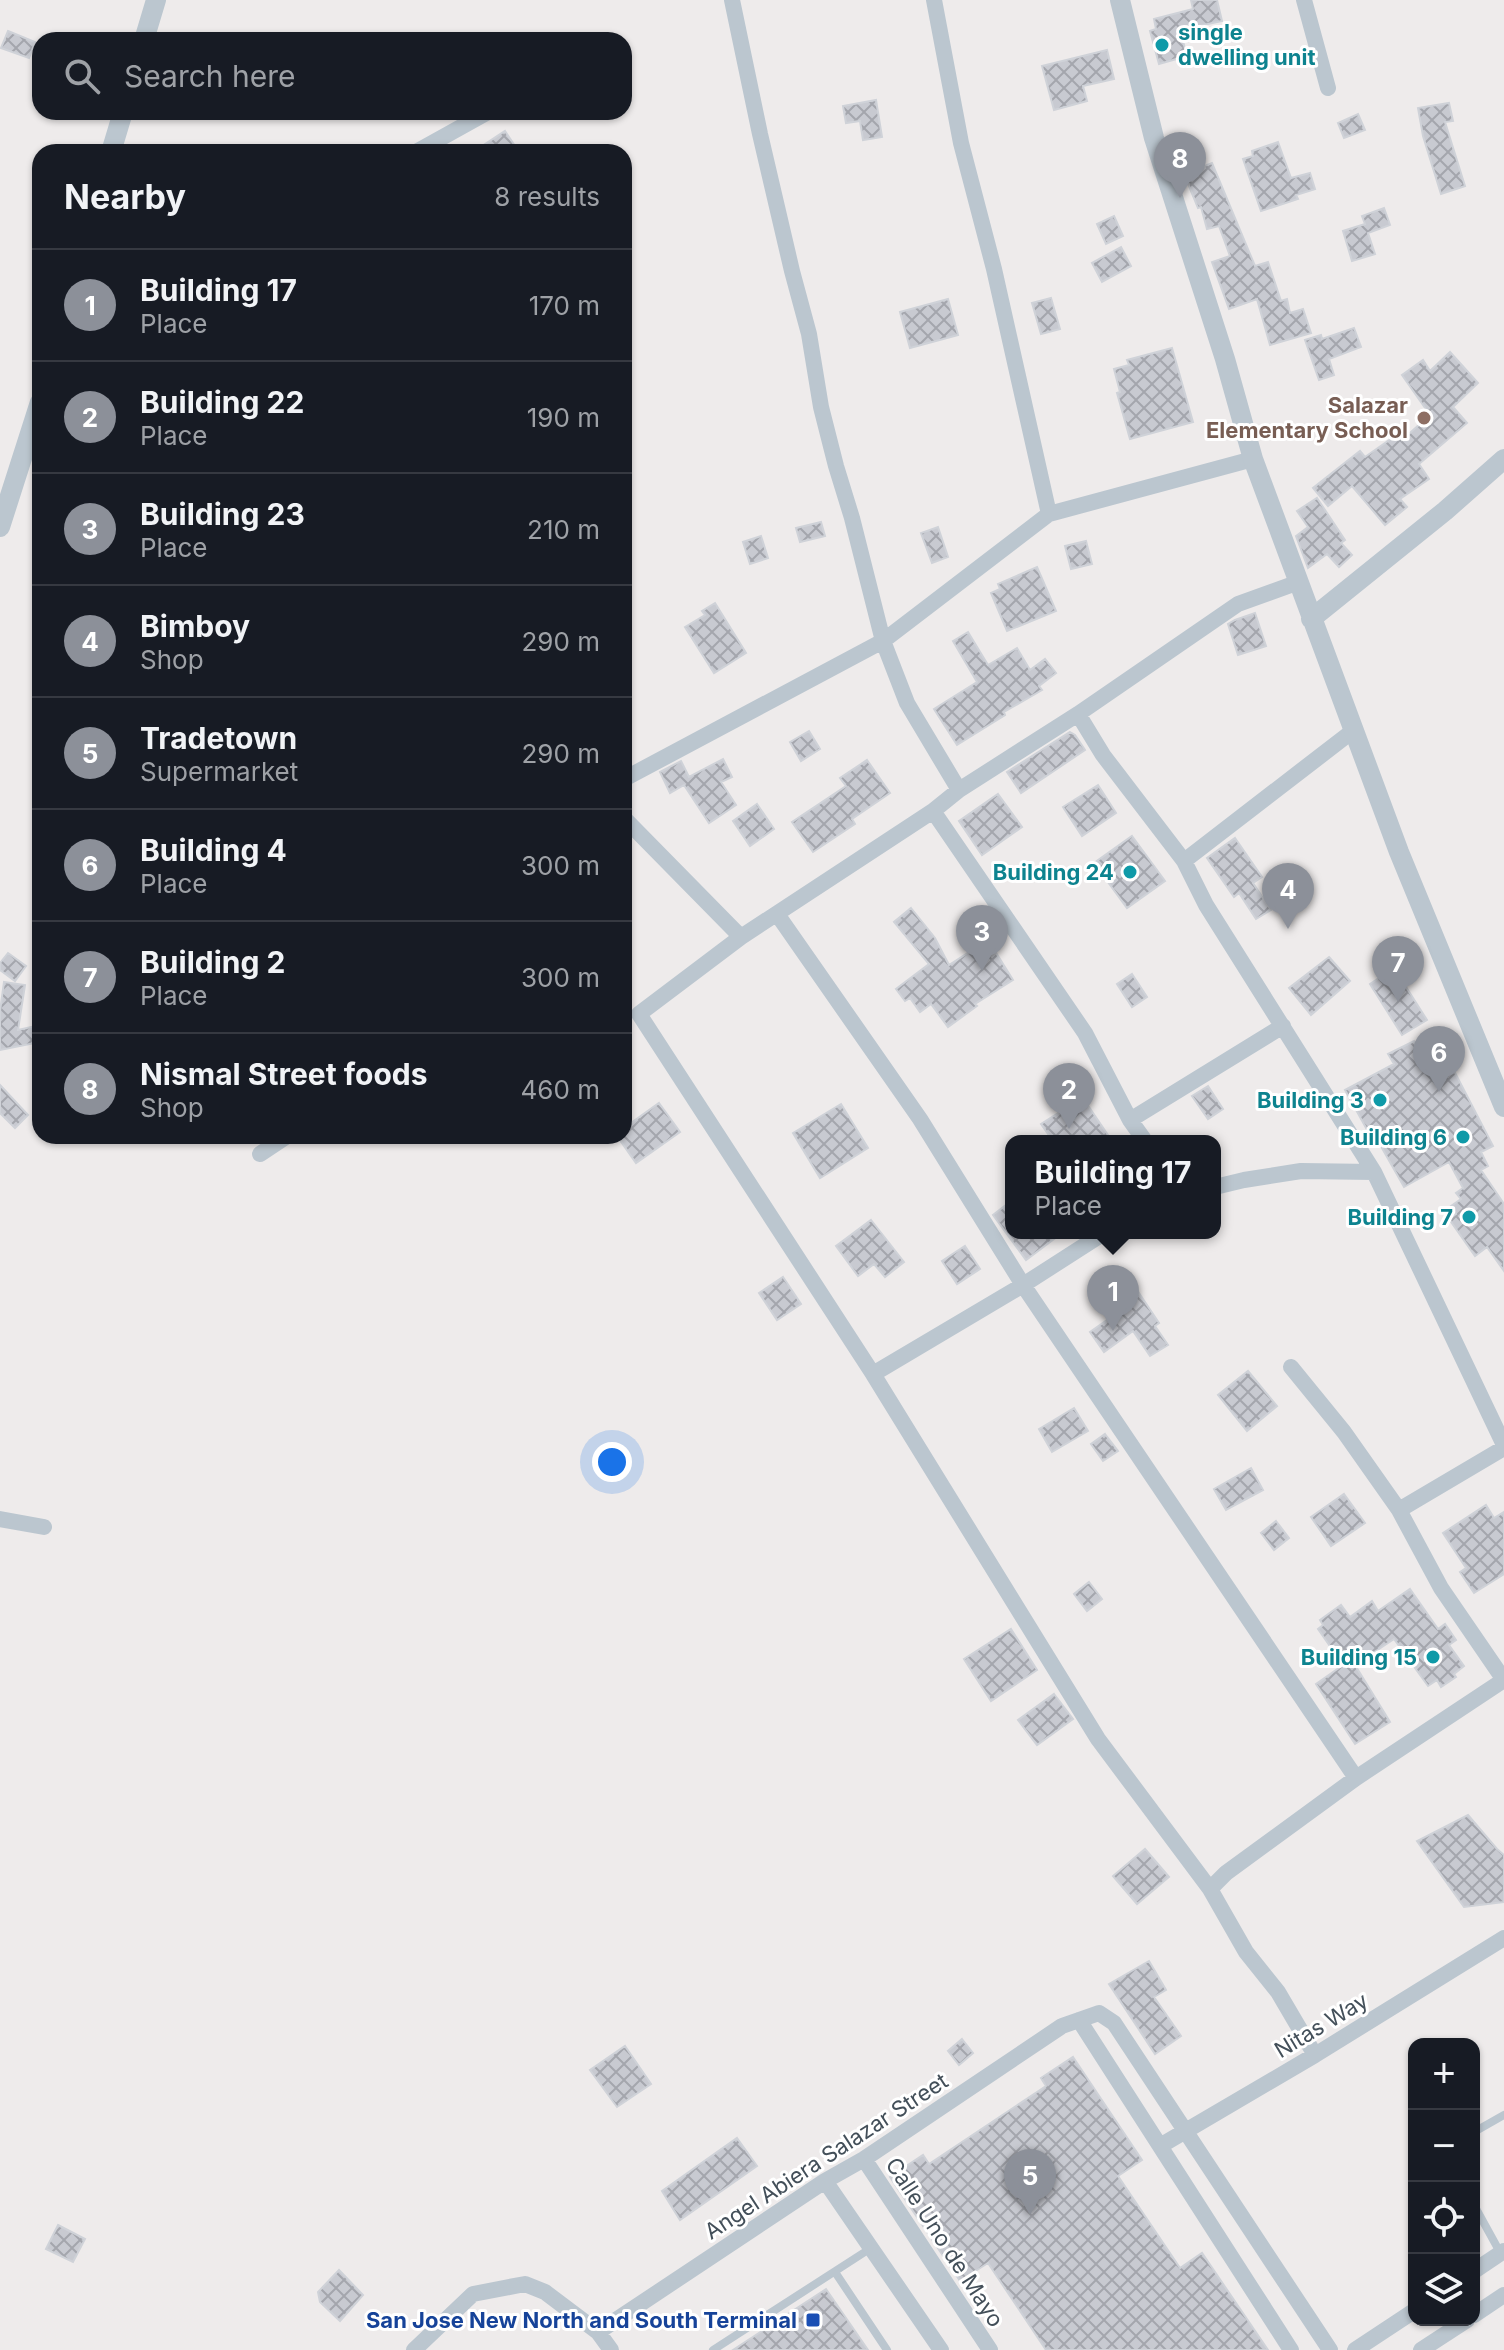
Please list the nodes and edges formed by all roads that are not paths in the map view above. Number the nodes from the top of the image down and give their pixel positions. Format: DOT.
graph roads {
  1 [pos="156,0"];
  2 [pos="732,0"];
  3 [pos="934,0"];
  4 [pos="1120,0"];
  5 [pos="1304,0"];
  6 [pos="146,32"];
  7 [pos="1328,88"];
  8 [pos="121,120"];
  9 [pos="474,120"];
  10 [pos="113,144"];
  11 [pos="430,144"];
  12 [pos="32,427"];
  13 [pos="1253,459"];
  14 [pos="1504,459"];
  15 [pos="1049,514"];
  16 [pos="0,527"];
  17 [pos="1299,582"];
  18 [pos="1311,619"];
  19 [pos="883,641"];
  20 [pos="1078,714"];
  21 [pos="1354,730"];
  22 [pos="632,775"];
  23 [pos="959,790"];
  24 [pos="933,811"];
  25 [pos="632,826"];
  26 [pos="1184,861"];
  27 [pos="777,914"];
  28 [pos="741,937"];
  29 [pos="1283,1026"];
  30 [pos="1504,1107"];
  31 [pos="1130,1120"];
  32 [pos="1141,1135"];
  33 [pos="275,1144"];
  34 [pos="260,1154"];
  35 [pos="1374,1172"];
  36 [pos="1221,1186"];
  37 [pos="1095,1239"];
  38 [pos="1023,1285"];
  39 [pos="1291,1367"];
  40 [pos="873,1374"];
  41 [pos="1504,1447"];
  42 [pos="1399,1510"];
  43 [pos="0,1519"];
  44 [pos="44,1527"];
  45 [pos="1504,1680"];
  46 [pos="1356,1778"];
  47 [pos="1210,1889"];
  48 [pos="1504,1938"];
  49 [pos="1079,2020"];
  50 [pos="1315,2055"];
  51 [pos="1504,2115"];
  52 [pos="1480,2129"];
  53 [pos="1185,2131"];
  54 [pos="1160,2146"];
  55 [pos="864,2159"];
  56 [pos="825,2181"];
  57 [pos="1480,2215"];
  58 [pos="871,2248"];
  59 [pos="1502,2252"];
  60 [pos="1480,2267"];
  61 [pos="835,2272"];
  62 [pos="1504,2295"];
  63 [pos="1480,2311"];
  64 [pos="1408,2315"];
  65 [pos="1458,2326"];
  66 [pos="598,2332"];
  67 [pos="414,2350"];
  68 [pos="611,2350"];
  69 [pos="713,2350"];
  70 [pos="887,2350"];
  71 [pos="941,2350"];
  72 [pos="990,2350"];
  73 [pos="1291,2350"];
  74 [pos="1330,2350"];
  75 [pos="1355,2350"];
  76 [pos="1421,2350"];
  1 -- 6 [label="street"];
  2 -- 19 [label="street"];
  3 -- 15 [label="street"];
  4 -- 13 [label="street"];
  5 -- 7 [label="street"];
  8 -- 10 [label="street"];
  9 -- 11 [label="street"];
  12 -- 16 [label="street"];
  13 -- 15 [label="street"];
  13 -- 17 [label="street"];
  14 -- 18 [label="street"];
  15 -- 19 [label="street"];
  17 -- 18 [label="street"];
  17 -- 20 [label="street"];
  18 -- 21 [label="street"];
  19 -- 22 [label="street"];
  19 -- 23 [label="street"];
  20 -- 23 [label="street"];
  20 -- 26 [label="street"];
  21 -- 26 [label="street"];
  21 -- 30 [label="street"];
  23 -- 24 [label="street"];
  24 -- 27 [label="street"];
  24 -- 31 [label="street"];
  25 -- 28 [label="street"];
  26 -- 29 [label="street"];
  27 -- 28 [label="street"];
  27 -- 38 [label="street"];
  28 -- 40 [label="street"];
  29 -- 31 [label="street"];
  29 -- 35 [label="street"];
  31 -- 32 [label="street"];
  33 -- 34 [label="street"];
  35 -- 36 [label="street"];
  35 -- 41 [label="street"];
  37 -- 38 [label="street"];
  38 -- 40 [label="street"];
  38 -- 46 [label="street"];
  39 -- 42 [label="street"];
  40 -- 47 [label="street"];
  41 -- 42 [label="street"];
  42 -- 45 [label="street"];
  43 -- 44 [label="street"];
  45 -- 46 [label="street"];
  46 -- 47 [label="street"];
  47 -- 50 [label="street"];
  48 -- 50 [label="street, Nitas Way"];
  49 -- 53 [label="street"];
  49 -- 54 [label="street"];
  49 -- 55 [label="street, Angel Abiera Salazar Street"];
  50 -- 53 [label="street, Nitas Way"];
  51 -- 52 [label="lane"];
  53 -- 54 [label="street, Nitas Way"];
  53 -- 74 [label="street"];
  54 -- 73 [label="street"];
  55 -- 56 [label="street, Angel Abiera Salazar Street"];
  55 -- 72 [label="street, Calle Uno de Mayo"];
  56 -- 58 [label="street"];
  56 -- 66 [label="street, Angel Abiera Salazar Street"];
  57 -- 59 [label="lane"];
  58 -- 61 [label="lane"];
  58 -- 71 [label="street"];
  59 -- 60 [label="street"];
  61 -- 69 [label="lane"];
  61 -- 70 [label="lane"];
  62 -- 63 [label="street"];
  64 -- 75 [label="street"];
  65 -- 76 [label="street"];
  66 -- 67 [label="street"];
  66 -- 68 [label="street"];
}
